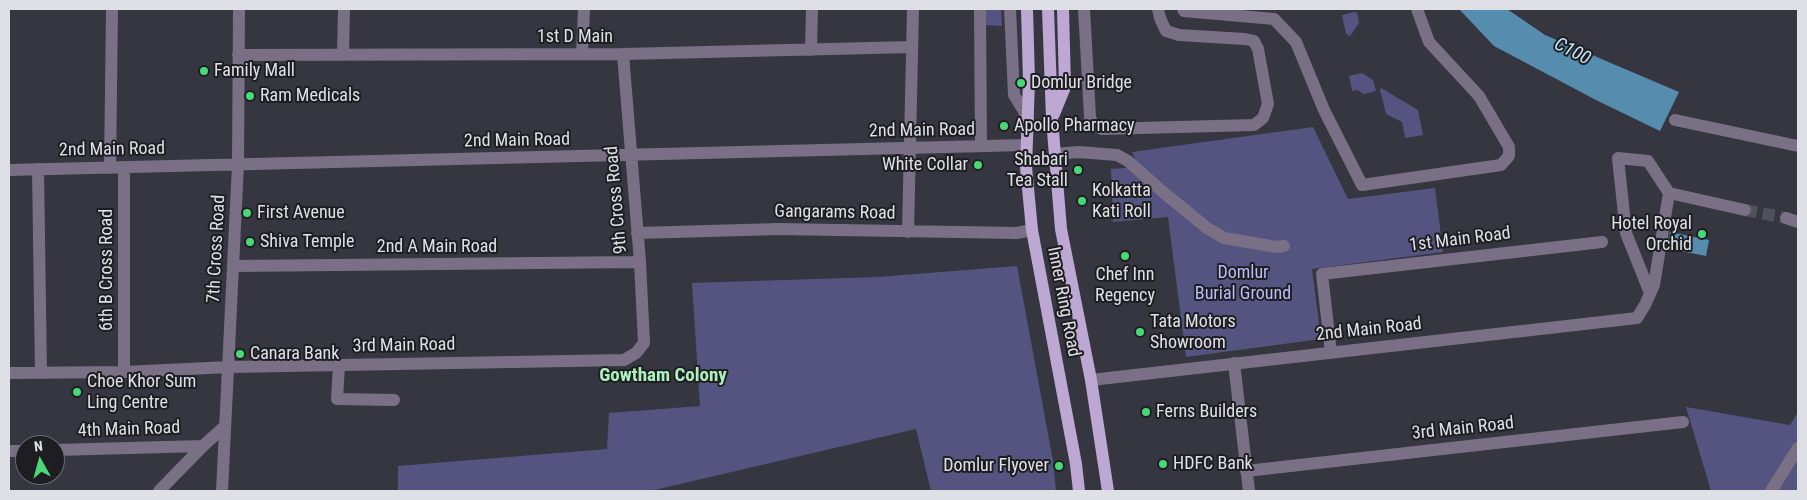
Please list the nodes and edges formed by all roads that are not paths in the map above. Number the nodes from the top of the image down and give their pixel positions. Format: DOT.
graph roads {
  1 [pos="112,9"];
  2 [pos="239,9"];
  3 [pos="344,9"];
  4 [pos="584,9"];
  5 [pos="812,9"];
  6 [pos="913,9"];
  7 [pos="980,9"];
  8 [pos="1010,9"];
  9 [pos="1027,9"];
  10 [pos="1048,9"];
  11 [pos="1063,9"];
  12 [pos="1084,9"];
  13 [pos="1158,9"];
  14 [pos="1183,9"];
  15 [pos="1416,9"];
  16 [pos="912,47"];
  17 [pos="812,50"];
  18 [pos="582,54"];
  19 [pos="623,54"];
  20 [pos="238,55"];
  21 [pos="343,55"];
  22 [pos="1028,118"];
  23 [pos="1052,120"];
  24 [pos="1675,120"];
  25 [pos="1026,145"];
  26 [pos="981,146"];
  27 [pos="1798,146"];
  28 [pos="909,148"];
  29 [pos="1055,154"];
  30 [pos="631,156"];
  31 [pos="238,166"];
  32 [pos="110,168"];
  33 [pos="124,168"];
  34 [pos="38,169"];
  35 [pos="9,170"];
  36 [pos="1669,193"];
  37 [pos="1745,210"];
  38 [pos="1032,230"];
  39 [pos="908,232"];
  40 [pos="637,233"];
  41 [pos="1602,242"];
  42 [pos="1284,246"];
  43 [pos="640,262"];
  44 [pos="234,266"];
  45 [pos="1650,293"];
  46 [pos="644,343"];
  47 [pos="1330,352"];
  48 [pos="1234,363"];
  49 [pos="339,365"];
  50 [pos="229,367"];
  51 [pos="124,372"];
  52 [pos="9,373"];
  53 [pos="41,373"];
  54 [pos="1091,380"];
  55 [pos="394,400"];
  56 [pos="1684,422"];
  57 [pos="226,426"];
  58 [pos="203,446"];
  59 [pos="1798,448"];
  60 [pos="65,450"];
  61 [pos="1246,471"];
  62 [pos="159,491"];
  63 [pos="222,491"];
  64 [pos="1079,491"];
  65 [pos="1108,491"];
  66 [pos="1249,491"];
  67 [pos="1771,491"];
  1 -- 32 [label="street"];
  2 -- 20 [label="street, 7th Cross Road"];
  3 -- 21 [label="street"];
  4 -- 18 [label="street"];
  5 -- 17 [label="street"];
  6 -- 16 [label="street"];
  7 -- 26 [label="street"];
  8 -- 22 [label="street"];
  9 -- 22 [label="main road"];
  10 -- 23 [label="main road"];
  11 -- 23 [label="main road"];
  12 -- 13 [label="street"];
  14 -- 15 [label="street"];
  16 -- 17 [label="street, 1st D Main"];
  16 -- 28 [label="street"];
  17 -- 19 [label="street, 1st D Main"];
  18 -- 19 [label="street, 1st D Main"];
  18 -- 21 [label="street, 1st D Main"];
  19 -- 30 [label="street, 9th Cross Road"];
  20 -- 21 [label="street, 1st D Main"];
  20 -- 31 [label="street, 7th Cross Road"];
  22 -- 25 [label="main road, Inner Ring Road"];
  23 -- 29 [label="main road, Inner Ring Road"];
  24 -- 27 [label="street"];
  25 -- 26 [label="street, 2nd Main Road"];
  25 -- 38 [label="main road, Inner Ring Road"];
  26 -- 28 [label="street, 2nd Main Road"];
  28 -- 30 [label="street, 2nd Main Road"];
  28 -- 39 [label="street"];
  29 -- 42 [label="street"];
  29 -- 54 [label="main road, Inner Ring Road"];
  30 -- 31 [label="street, 2nd Main Road"];
  30 -- 40 [label="street, 9th Cross Road"];
  31 -- 33 [label="street, 2nd Main Road"];
  31 -- 44 [label="street, 7th Cross Road"];
  32 -- 33 [label="street, 2nd Main Road"];
  32 -- 34 [label="street, 2nd Main Road"];
  33 -- 51 [label="street, 6th B Cross Road"];
  34 -- 35 [label="street, 2nd Main Road"];
  34 -- 53 [label="street"];
  36 -- 37 [label="street"];
  36 -- 45 [label="street"];
  36 -- 45 [label="street"];
  38 -- 39 [label="street, Gangarams Road"];
  38 -- 64 [label="main road, Inner Ring Road"];
  39 -- 40 [label="street, Gangarams Road"];
  40 -- 43 [label="street, 9th Cross Road"];
  41 -- 47 [label="street, 1st Main Road"];
  43 -- 44 [label="street, 2nd A Main Road"];
  43 -- 46 [label="street, 9th Cross Road"];
  44 -- 50 [label="street, 7th Cross Road"];
  45 -- 47 [label="street, 2nd Main Road"];
  46 -- 49 [label="street, 3rd Main Road"];
  47 -- 48 [label="street, 2nd Main Road"];
  48 -- 54 [label="street, 2nd Main Road"];
  48 -- 61 [label="street"];
  49 -- 50 [label="street, 3rd Main Road"];
  49 -- 55 [label="street"];
  50 -- 51 [label="street, 3rd Main Road"];
  50 -- 57 [label="street, 7th Cross Road"];
  51 -- 53 [label="street, 3rd Main Road"];
  52 -- 53 [label="street, 3rd Main Road"];
  54 -- 65 [label="main road, Inner Ring Road"];
  56 -- 61 [label="street, 3rd Main Road"];
  57 -- 58 [label="street"];
  57 -- 63 [label="street, 7th Cross Road"];
  58 -- 60 [label="street, 4th Main Road"];
  58 -- 62 [label="street"];
  59 -- 67 [label="street"];
  61 -- 66 [label="street"];
}
